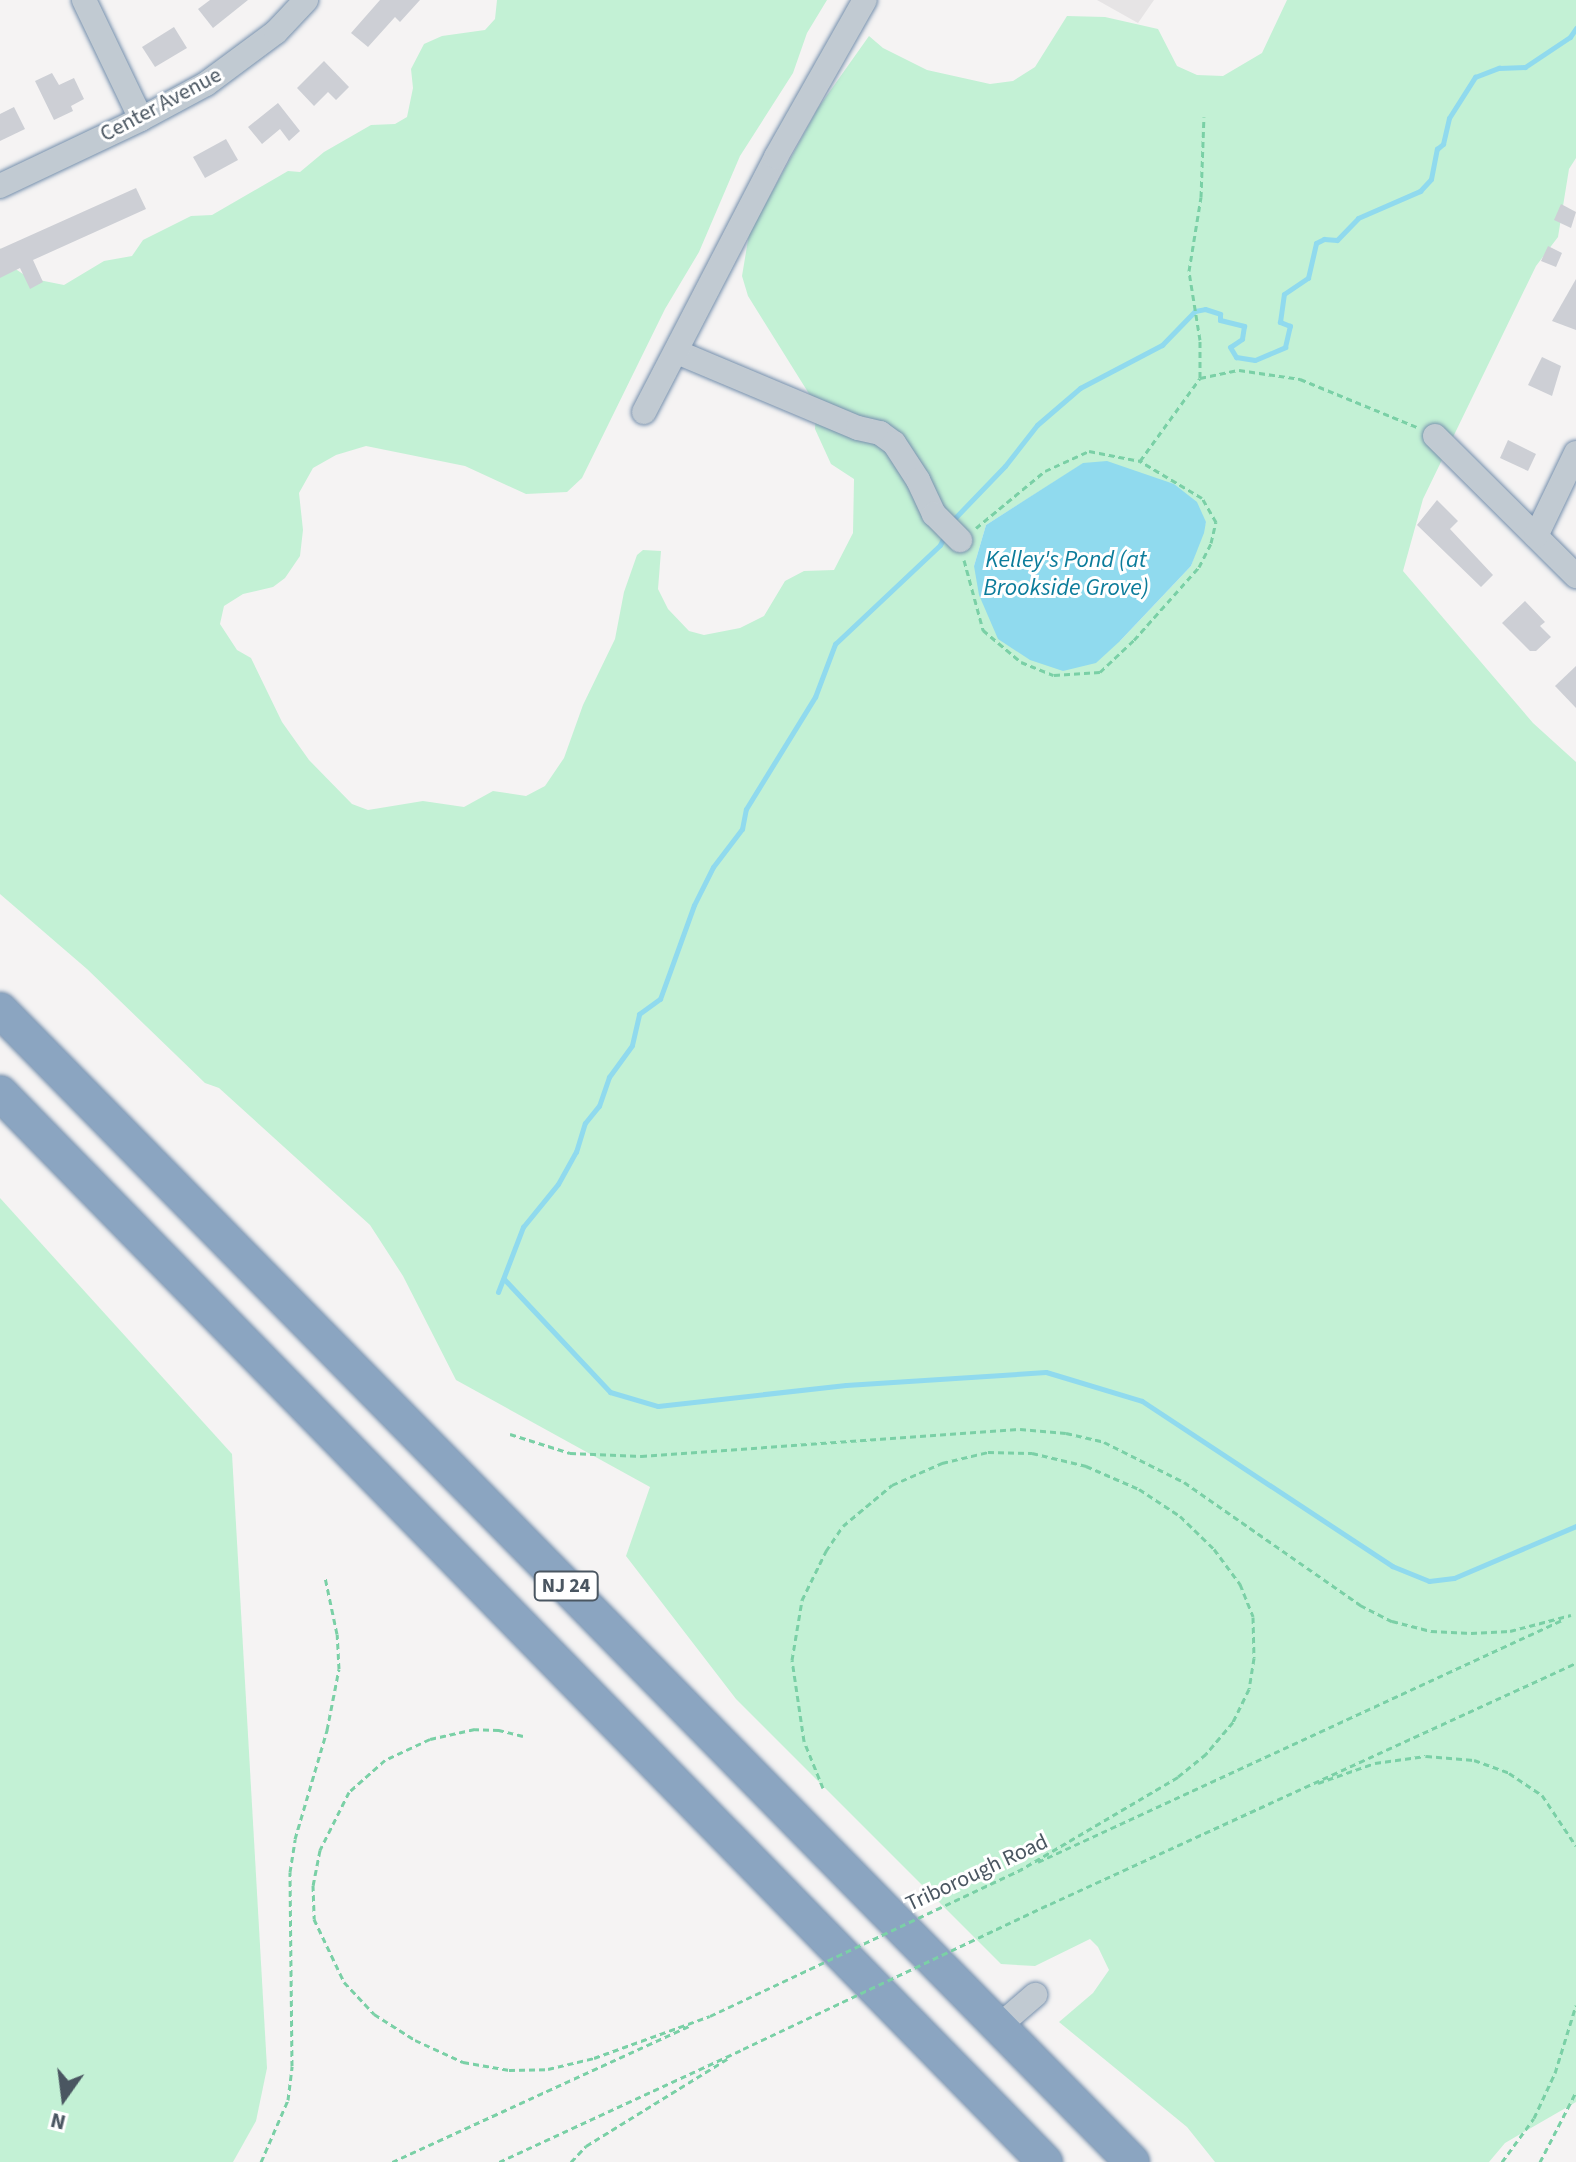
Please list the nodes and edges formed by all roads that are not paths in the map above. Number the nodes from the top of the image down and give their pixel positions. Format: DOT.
graph roads {
  1 [pos="84,0"];
  2 [pos="306,0"];
  3 [pos="865,0"];
  4 [pos="141,119"];
  5 [pos="0,186"];
  6 [pos="677,352"];
  7 [pos="644,412"];
  8 [pos="1435,436"];
  9 [pos="1576,453"];
  10 [pos="952,532"];
  11 [pos="1536,536"];
  12 [pos="1576,576"];
  13 [pos="0,1010"];
  14 [pos="0,1093"];
  15 [pos="1035,1995"];
  16 [pos="999,2026"];
  17 [pos="1045,2162"];
  18 [pos="1132,2162"];
  1 -- 4 [label="street"];
  2 -- 4 [label="street, Center Avenue"];
  3 -- 6 [label="street"];
  4 -- 5 [label="street, Center Avenue"];
  6 -- 7 [label="street"];
  6 -- 10 [label="street"];
  8 -- 11 [label="street"];
  9 -- 11 [label="street"];
  11 -- 12 [label="street"];
  13 -- 16 [label="highway, NJ 24"];
  14 -- 17 [label="highway, NJ 24"];
  15 -- 16 [label="street"];
  16 -- 18 [label="highway, NJ 24"];
}
